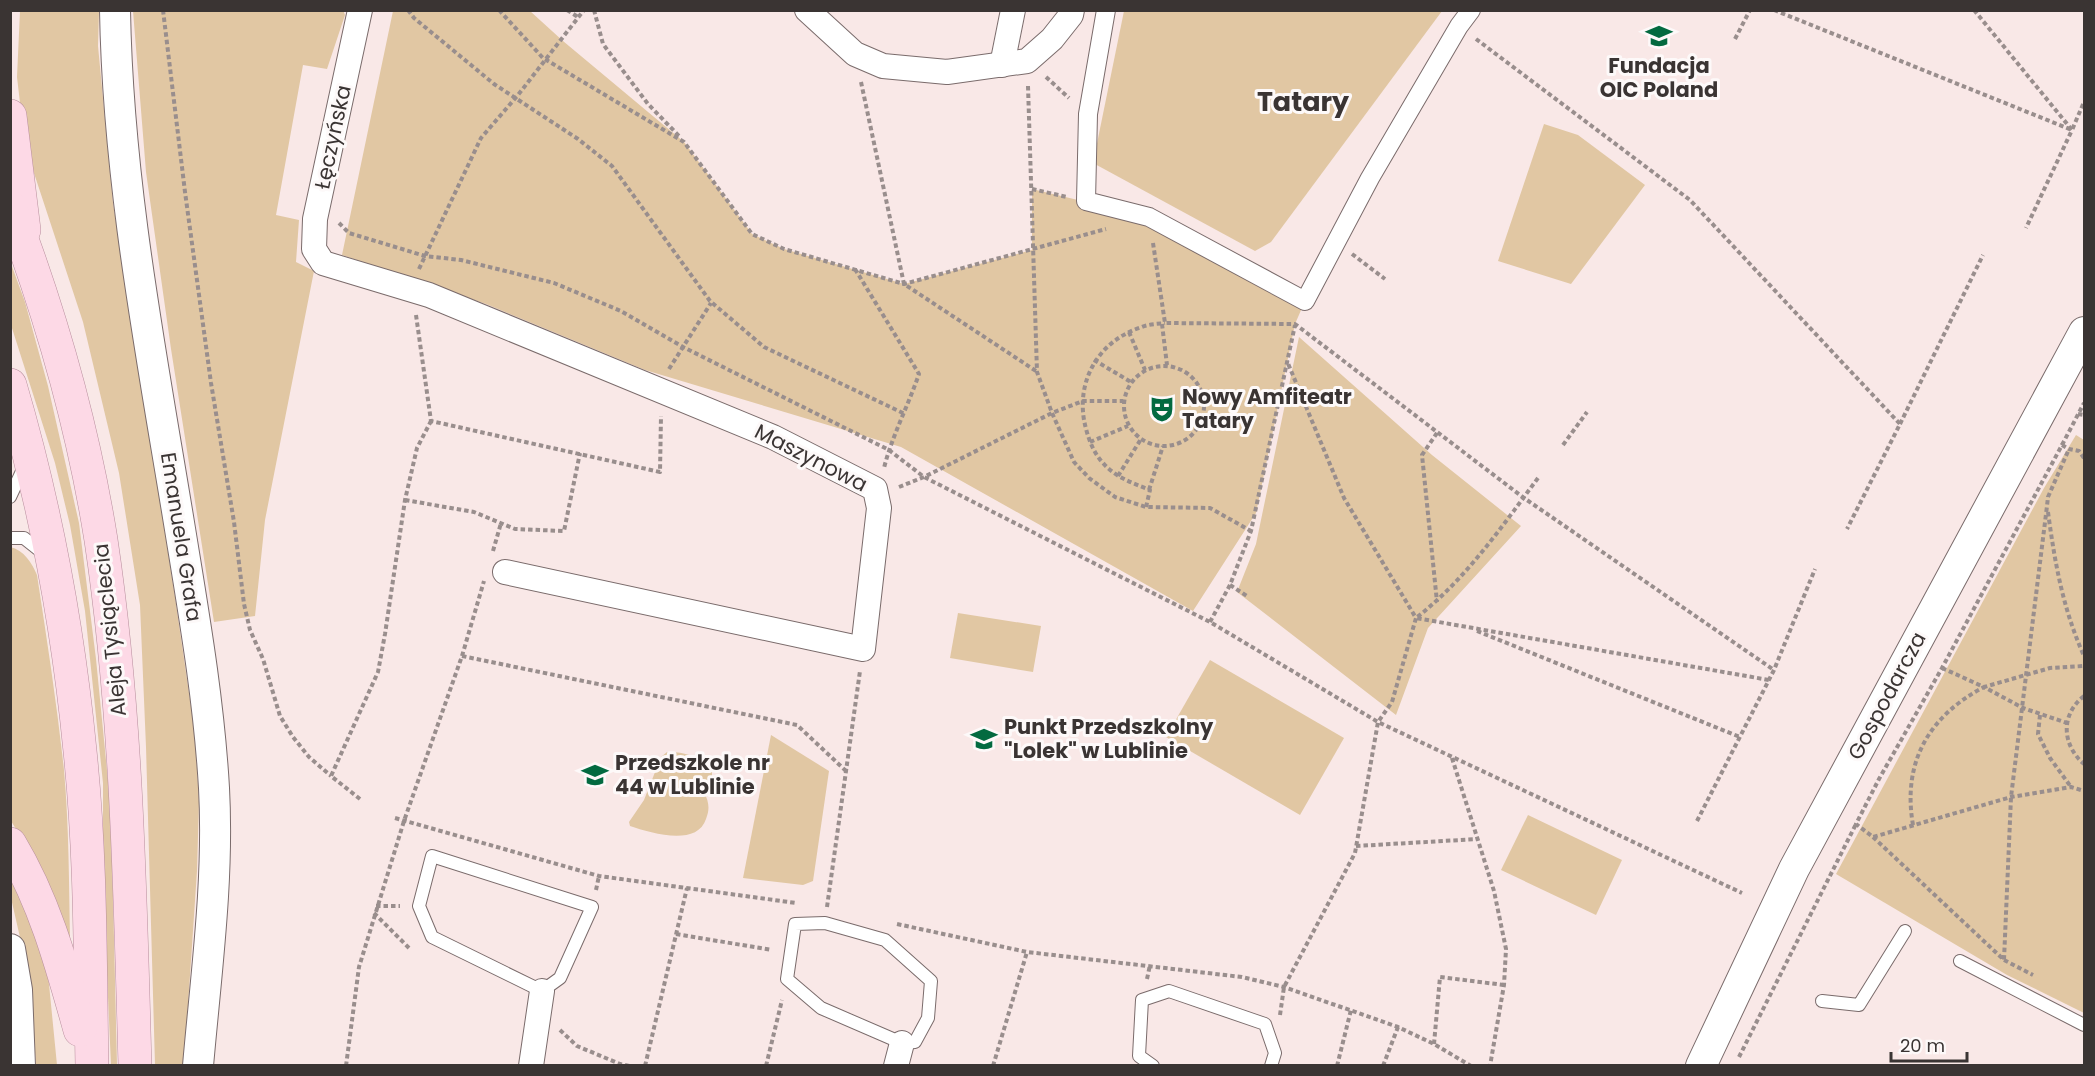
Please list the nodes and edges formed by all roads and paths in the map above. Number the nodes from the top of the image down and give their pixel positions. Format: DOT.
graph roads {
  1 [pos="115,10"];
  2 [pos="163,10"];
  3 [pos="360,10"];
  4 [pos="408,10"];
  5 [pos="499,10"];
  6 [pos="567,10"];
  7 [pos="584,10"];
  8 [pos="594,10"];
  9 [pos="807,10"];
  10 [pos="1013,10"];
  11 [pos="1072,10"];
  12 [pos="1106,10"];
  13 [pos="1471,10"];
  14 [pos="1750,10"];
  15 [pos="1774,10"];
  16 [pos="1974,10"];
  17 [pos="578,18"];
  18 [pos="1459,26"];
  19 [pos="1735,39"];
  20 [pos="855,54"];
  21 [pos="1027,61"];
  22 [pos="1002,65"];
  23 [pos="515,98"];
  24 [pos="2085,102"];
  25 [pos="1088,114"];
  26 [pos="10,116"];
  27 [pos="2072,130"];
  28 [pos="684,141"];
  29 [pos="1032,189"];
  30 [pos="1086,201"];
  31 [pos="10,207"];
  32 [pos="1149,217"];
  33 [pos="338,223"];
  34 [pos="2026,228"];
  35 [pos="1107,229"];
  36 [pos="1336,242"];
  37 [pos="26,247"];
  38 [pos="1033,250"];
  39 [pos="1983,255"];
  40 [pos="425,256"];
  41 [pos="323,263"];
  42 [pos="854,269"];
  43 [pos="1385,279"];
  44 [pos="904,284"];
  45 [pos="409,289"];
  46 [pos="1305,302"];
  47 [pos="711,303"];
  48 [pos="1164,324"];
  49 [pos="1295,324"];
  50 [pos="1129,332"];
  51 [pos="2085,332"];
  52 [pos="683,347"];
  53 [pos="1094,360"];
  54 [pos="1287,361"];
  55 [pos="1167,366"];
  56 [pos="1146,370"];
  57 [pos="1037,372"];
  58 [pos="1131,382"];
  59 [pos="10,385"];
  60 [pos="661,391"];
  61 [pos="1083,401"];
  62 [pos="1123,401"];
  63 [pos="2085,403"];
  64 [pos="1587,412"];
  65 [pos="1052,413"];
  66 [pos="905,414"];
  67 [pos="2078,414"];
  68 [pos="2085,415"];
  69 [pos="431,421"];
  70 [pos="1899,424"];
  71 [pos="1128,426"];
  72 [pos="1437,433"];
  73 [pos="1141,439"];
  74 [pos="1090,442"];
  75 [pos="1563,445"];
  76 [pos="2062,445"];
  77 [pos="1163,446"];
  78 [pos="2069,449"];
  79 [pos="889,450"];
  80 [pos="30,453"];
  81 [pos="580,453"];
  82 [pos="2085,458"];
  83 [pos="884,470"];
  84 [pos="1118,476"];
  85 [pos="924,477"];
  86 [pos="1538,478"];
  87 [pos="892,490"];
  88 [pos="1149,490"];
  89 [pos="10,497"];
  90 [pos="1524,498"];
  91 [pos="405,500"];
  92 [pos="2047,506"];
  93 [pos="1146,507"];
  94 [pos="501,523"];
  95 [pos="1847,529"];
  96 [pos="1251,531"];
  97 [pos="10,538"];
  98 [pos="52,559"];
  99 [pos="1815,569"];
  100 [pos="493,570"];
  101 [pos="1230,585"];
  102 [pos="1247,596"];
  103 [pos="1437,602"];
  104 [pos="1416,618"];
  105 [pos="1210,622"];
  106 [pos="1468,627"];
  107 [pos="863,649"];
  108 [pos="462,656"];
  109 [pos="2085,656"];
  110 [pos="2085,666"];
  111 [pos="1942,668"];
  112 [pos="1774,670"];
  113 [pos="2026,674"];
  114 [pos="1769,680"];
  115 [pos="1984,687"];
  116 [pos="2085,696"];
  117 [pos="2023,708"];
  118 [pos="2040,715"];
  119 [pos="1377,722"];
  120 [pos="2067,723"];
  121 [pos="1740,737"];
  122 [pos="1452,757"];
  123 [pos="2085,764"];
  124 [pos="846,771"];
  125 [pos="331,776"];
  126 [pos="2071,786"];
  127 [pos="2085,791"];
  128 [pos="2011,797"];
  129 [pos="360,800"];
  130 [pos="395,818"];
  131 [pos="404,821"];
  132 [pos="1697,821"];
  133 [pos="1856,824"];
  134 [pos="1912,825"];
  135 [pos="1873,837"];
  136 [pos="1478,839"];
  137 [pos="10,844"];
  138 [pos="1356,846"];
  139 [pos="687,888"];
  140 [pos="1742,893"];
  141 [pos="797,904"];
  142 [pos="376,906"];
  143 [pos="419,906"];
  144 [pos="817,907"];
  145 [pos="827,908"];
  146 [pos="838,911"];
  147 [pos="374,913"];
  148 [pos="825,923"];
  149 [pos="893,923"];
  150 [pos="1905,931"];
  151 [pos="676,934"];
  152 [pos="10,949"];
  153 [pos="411,950"];
  154 [pos="1027,952"];
  155 [pos="791,954"];
  156 [pos="1960,961"];
  157 [pos="787,979"];
  158 [pos="1504,985"];
  159 [pos="1284,987"];
  160 [pos="540,1000"];
  161 [pos="1822,1001"];
  162 [pos="1351,1010"];
  163 [pos="2085,1024"];
  164 [pos="1398,1027"];
  165 [pos="1434,1044"];
  166 [pos="899,1054"];
  167 [pos="1273,1059"];
  168 [pos="20,1065"];
  169 [pos="91,1065"];
  170 [pos="135,1065"];
  171 [pos="198,1065"];
  172 [pos="346,1065"];
  173 [pos="531,1065"];
  174 [pos="620,1065"];
  175 [pos="630,1065"];
  176 [pos="645,1065"];
  177 [pos="766,1065"];
  178 [pos="993,1065"];
  179 [pos="1154,1065"];
  180 [pos="1337,1065"];
  181 [pos="1383,1065"];
  182 [pos="1471,1065"];
  183 [pos="1490,1065"];
  184 [pos="1701,1065"];
  185 [pos="1735,1065"];
  1 -- 171 [label="street, Emanuela Grafa"];
  2 -- 125 [label="path"];
  3 -- 41 [label="street, Łęczyńska"];
  4 -- 23 [label="path"];
  5 -- 28 [label="path"];
  6 -- 17 [label="path"];
  7 -- 17 [label="path"];
  8 -- 28 [label="path"];
  9 -- 20 [label="street"];
  10 -- 22 [label="street"];
  11 -- 21 [label="street"];
  12 -- 25 [label="street"];
  13 -- 18 [label="street"];
  14 -- 19 [label="path"];
  15 -- 27 [label="path"];
  16 -- 27 [label="path"];
  17 -- 23 [label="path"];
  18 -- 36 [label="street"];
  18 -- 70 [label="path"];
  20 -- 22 [label="street"];
  20 -- 44 [label="path"];
  21 -- 22 [label="street"];
  21 -- 25 [label="path"];
  21 -- 29 [label="path"];
  23 -- 40 [label="path"];
  23 -- 47 [label="path"];
  24 -- 27 [label="path"];
  25 -- 30 [label="street"];
  26 -- 37 [label="main road"];
  27 -- 34 [label="path"];
  28 -- 42 [label="path"];
  29 -- 30 [label="path"];
  29 -- 38 [label="path"];
  30 -- 32 [label="street"];
  31 -- 37 [label="main road, Aleja Tysiąclecia"];
  32 -- 46 [label="street"];
  32 -- 48 [label="path"];
  33 -- 40 [label="path"];
  35 -- 38 [label="path"];
  36 -- 43 [label="path"];
  36 -- 46 [label="street"];
  37 -- 170 [label="main road, Aleja Tysiąclecia"];
  38 -- 44 [label="path"];
  38 -- 57 [label="path"];
  39 -- 70 [label="path"];
  40 -- 45 [label="path"];
  40 -- 52 [label="path"];
  41 -- 45 [label="street, Maszynowa"];
  42 -- 44 [label="path"];
  42 -- 66 [label="path"];
  44 -- 57 [label="path"];
  45 -- 60 [label="street, Maszynowa"];
  45 -- 69 [label="path"];
  46 -- 49 [label="path"];
  47 -- 52 [label="path"];
  47 -- 66 [label="path"];
  48 -- 49 [label="path"];
  48 -- 50 [label="path"];
  48 -- 55 [label="path"];
  49 -- 54 [label="path"];
  49 -- 72 [label="path"];
  50 -- 53 [label="path"];
  50 -- 56 [label="path"];
  51 -- 184 [label="street, Gospodarcza"];
  52 -- 60 [label="path"];
  52 -- 79 [label="path"];
  53 -- 58 [label="path"];
  53 -- 61 [label="path"];
  54 -- 96 [label="path"];
  54 -- 104 [label="path"];
  55 -- 56 [label="path"];
  55 -- 77 [label="path"];
  56 -- 58 [label="path"];
  57 -- 65 [label="path"];
  58 -- 62 [label="path"];
  59 -- 80 [label="main road, Aleja Tysiąclecia"];
  60 -- 81 [label="path"];
  60 -- 107 [label="street, Maszynowa"];
  61 -- 62 [label="path"];
  61 -- 65 [label="path"];
  61 -- 74 [label="path"];
  62 -- 71 [label="path"];
  63 -- 67 [label="path"];
  64 -- 75 [label="path"];
  65 -- 85 [label="path"];
  65 -- 93 [label="path"];
  66 -- 79 [label="path"];
  67 -- 68 [label="path"];
  67 -- 76 [label="path"];
  69 -- 81 [label="path"];
  69 -- 91 [label="path"];
  70 -- 95 [label="path"];
  71 -- 73 [label="path"];
  71 -- 74 [label="path"];
  72 -- 90 [label="path"];
  72 -- 103 [label="path"];
  73 -- 77 [label="path"];
  73 -- 84 [label="path"];
  74 -- 84 [label="path"];
  76 -- 78 [label="path"];
  76 -- 111 [label="path"];
  77 -- 88 [label="path"];
  78 -- 82 [label="path"];
  78 -- 92 [label="path"];
  79 -- 83 [label="path"];
  79 -- 85 [label="path"];
  80 -- 89 [label="lane"];
  80 -- 98 [label="main road, Aleja Tysiąclecia"];
  81 -- 94 [label="path"];
  84 -- 88 [label="path"];
  85 -- 87 [label="path"];
  85 -- 105 [label="path"];
  86 -- 90 [label="path"];
  88 -- 93 [label="path"];
  90 -- 103 [label="path"];
  90 -- 112 [label="path"];
  91 -- 94 [label="path"];
  91 -- 125 [label="path"];
  92 -- 109 [label="path"];
  92 -- 113 [label="path"];
  93 -- 96 [label="path"];
  94 -- 100 [label="path"];
  96 -- 101 [label="path"];
  97 -- 98 [label="lane"];
  98 -- 169 [label="main road, Aleja Tysiąclecia"];
  99 -- 112 [label="path"];
  100 -- 107 [label="street"];
  100 -- 108 [label="path"];
  101 -- 102 [label="path"];
  101 -- 105 [label="path"];
  103 -- 104 [label="path"];
  104 -- 106 [label="path"];
  104 -- 119 [label="path"];
  105 -- 119 [label="path"];
  106 -- 114 [label="path"];
  106 -- 121 [label="path"];
  107 -- 124 [label="path"];
  108 -- 124 [label="path"];
  108 -- 131 [label="path"];
  110 -- 113 [label="path"];
  111 -- 115 [label="path"];
  111 -- 133 [label="path"];
  112 -- 114 [label="path"];
  113 -- 115 [label="path"];
  113 -- 117 [label="path"];
  114 -- 121 [label="path"];
  115 -- 117 [label="path"];
  115 -- 134 [label="path"];
  116 -- 120 [label="path"];
  117 -- 118 [label="path"];
  117 -- 128 [label="path"];
  118 -- 120 [label="path"];
  118 -- 126 [label="path"];
  119 -- 122 [label="path"];
  119 -- 138 [label="path"];
  120 -- 123 [label="path"];
  121 -- 132 [label="path"];
  122 -- 136 [label="path"];
  122 -- 140 [label="path"];
  124 -- 145 [label="path"];
  125 -- 129 [label="path"];
  126 -- 127 [label="path"];
  126 -- 128 [label="path"];
  128 -- 134 [label="path"];
  128 -- 135 [label="path"];
  130 -- 131 [label="path"];
  131 -- 139 [label="path"];
  131 -- 142 [label="path"];
  133 -- 135 [label="path"];
  133 -- 185 [label="path"];
  134 -- 135 [label="path"];
  136 -- 138 [label="path"];
  136 -- 158 [label="path"];
  137 -- 169 [label="main road"];
  138 -- 159 [label="path"];
  139 -- 141 [label="path"];
  139 -- 151 [label="path"];
  142 -- 143 [label="path"];
  142 -- 147 [label="path"];
  143 -- 160 [label="lane"];
  143 -- 160 [label="lane"];
  144 -- 145 [label="path"];
  145 -- 146 [label="path"];
  145 -- 148 [label="path"];
  147 -- 153 [label="path"];
  147 -- 172 [label="path"];
  148 -- 155 [label="lane"];
  148 -- 166 [label="lane"];
  149 -- 154 [label="path"];
  150 -- 161 [label="lane"];
  151 -- 155 [label="path"];
  151 -- 176 [label="path"];
  152 -- 168 [label="street"];
  154 -- 159 [label="path"];
  154 -- 178 [label="path"];
  155 -- 157 [label="lane"];
  156 -- 163 [label="lane"];
  157 -- 166 [label="lane"];
  157 -- 177 [label="path"];
  158 -- 165 [label="path"];
  158 -- 183 [label="path"];
  159 -- 162 [label="path"];
  159 -- 167 [label="path"];
  160 -- 173 [label="street"];
  160 -- 174 [label="path"];
  162 -- 164 [label="path"];
  162 -- 180 [label="path"];
  164 -- 165 [label="path"];
  164 -- 181 [label="path"];
  165 -- 182 [label="path"];
  167 -- 179 [label="lane"];
  174 -- 175 [label="path"];
}
